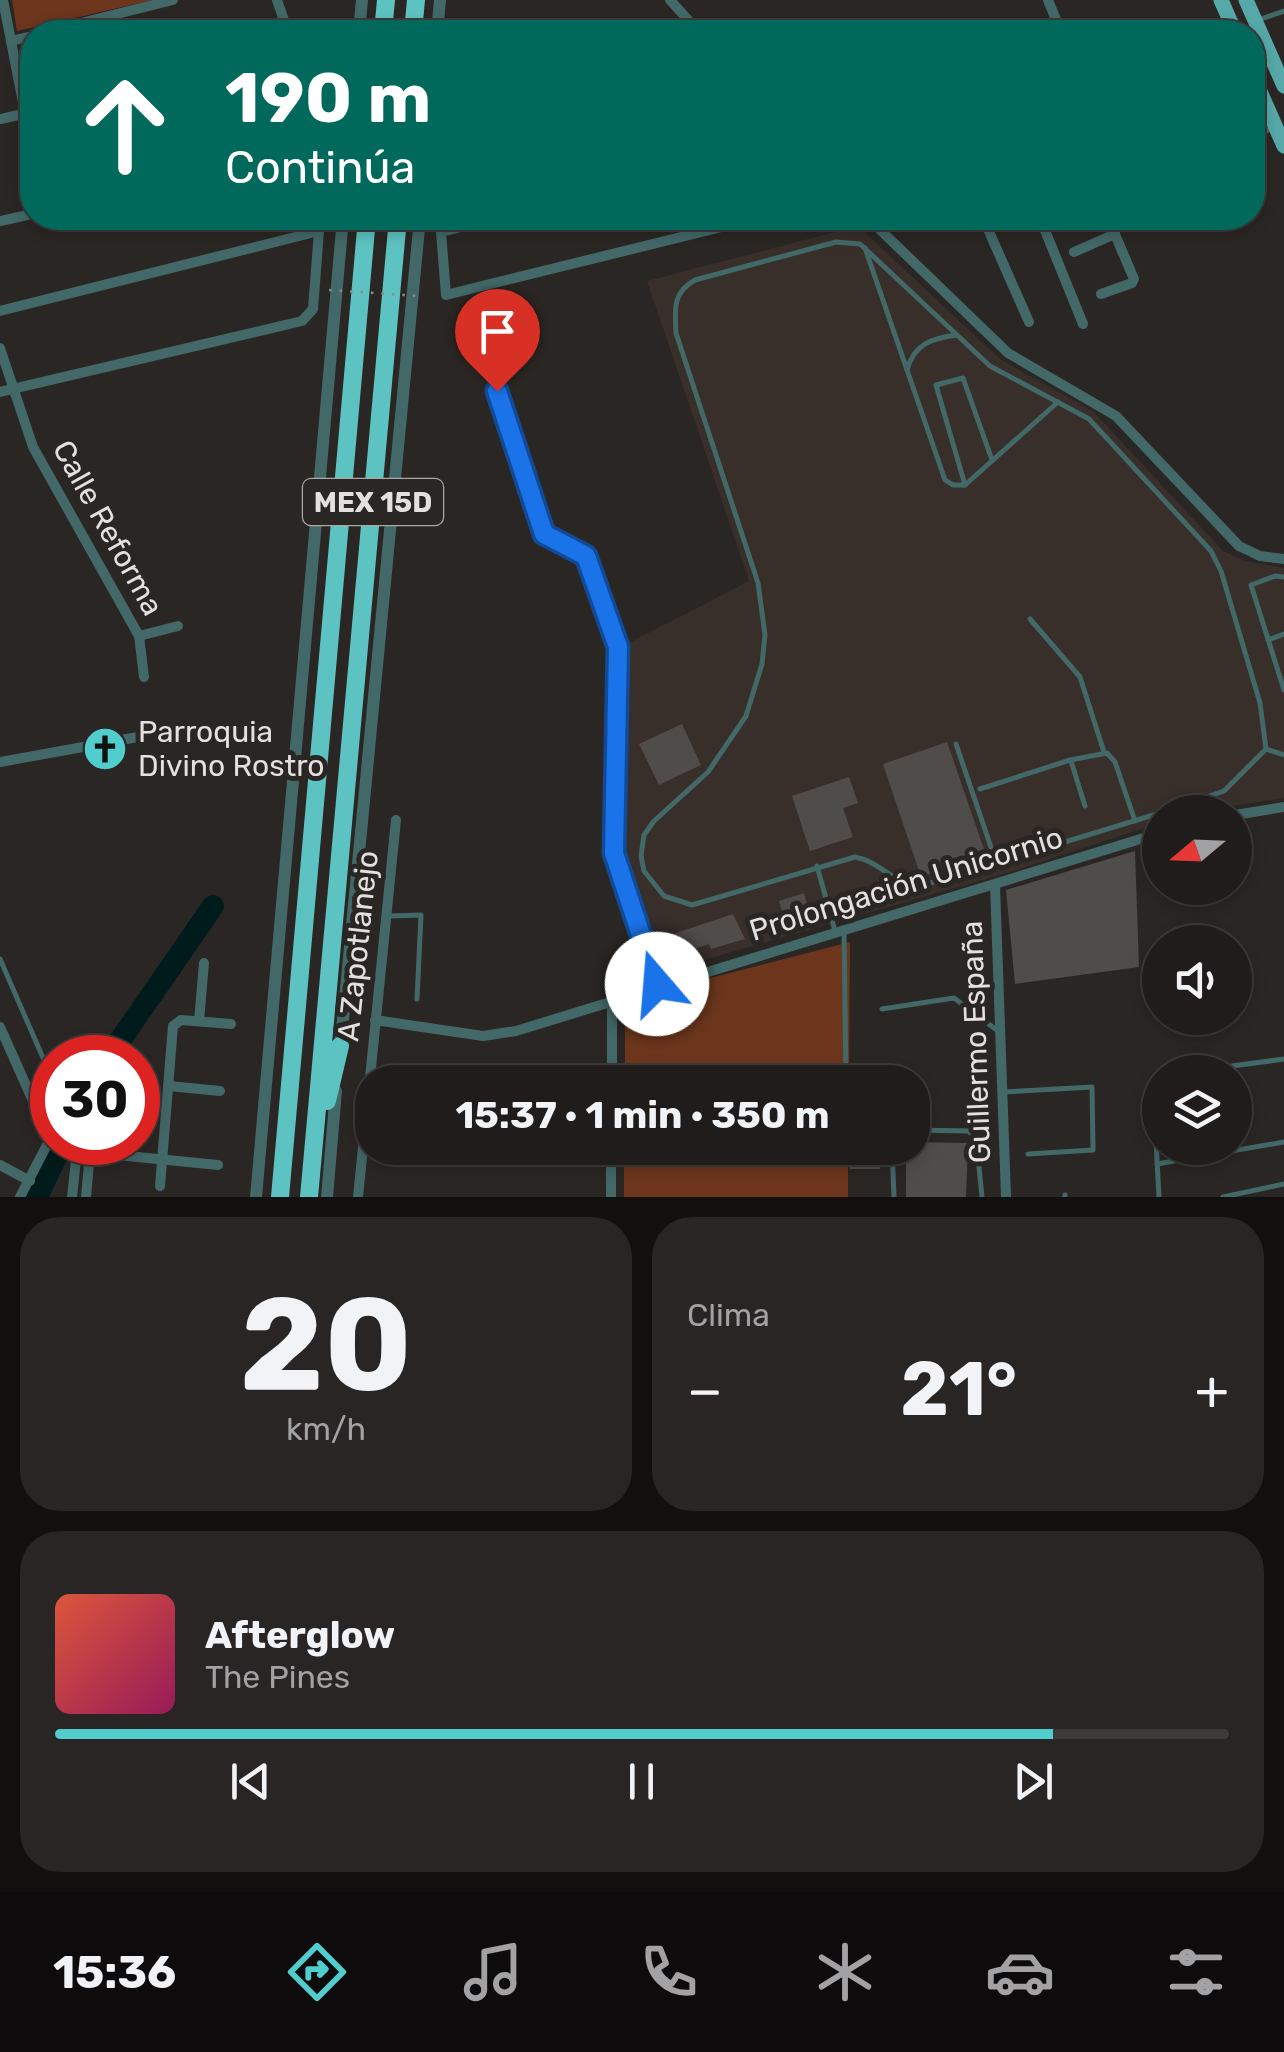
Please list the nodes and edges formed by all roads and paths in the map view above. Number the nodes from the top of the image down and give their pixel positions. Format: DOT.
graph roads {
  1 [pos="4,0"];
  2 [pos="173,0"];
  3 [pos="670,0"];
  4 [pos="1246,0"];
  5 [pos="1284,11"];
  6 [pos="93,20"];
  7 [pos="688,20"];
  8 [pos="1255,20"];
  9 [pos="20,39"];
  10 [pos="11,41"];
  11 [pos="1265,43"];
  12 [pos="20,77"];
  13 [pos="1284,86"];
  14 [pos="1265,108"];
  15 [pos="1275,126"];
  16 [pos="1265,132"];
  17 [pos="1284,146"];
  18 [pos="342,230"];
  19 [pos="366,230"];
  20 [pos="397,230"];
  21 [pos="419,230"];
  22 [pos="449,230"];
  23 [pos="709,230"];
  24 [pos="879,230"];
  25 [pos="988,230"];
  26 [pos="1045,230"];
  27 [pos="1113,230"];
  28 [pos="320,232"];
  29 [pos="1115,234"];
  30 [pos="864,247"];
  31 [pos="1074,252"];
  32 [pos="329,290"];
  33 [pos="1101,294"];
  34 [pos="419,296"];
  35 [pos="0,312"];
  36 [pos="1029,322"];
  37 [pos="1083,324"];
  38 [pos="957,335"];
  39 [pos="0,348"];
  40 [pos="906,373"];
  41 [pos="16,388"];
  42 [pos="497,391"];
  43 [pos="0,392"];
  44 [pos="1058,402"];
  45 [pos="992,460"];
  46 [pos="964,484"];
  47 [pos="1284,559"];
  48 [pos="1284,577"];
  49 [pos="1030,619"];
  50 [pos="178,626"];
  51 [pos="1284,634"];
  52 [pos="139,636"];
  53 [pos="1268,640"];
  54 [pos="618,647"];
  55 [pos="144,677"];
  56 [pos="1284,690"];
  57 [pos="138,737"];
  58 [pos="956,744"];
  59 [pos="1266,749"];
  60 [pos="1104,752"];
  61 [pos="1284,755"];
  62 [pos="1070,760"];
  63 [pos="0,762"];
  64 [pos="980,789"];
  65 [pos="1213,795"];
  66 [pos="1084,806"];
  67 [pos="1284,808"];
  68 [pos="1252,813"];
  69 [pos="1142,818"];
  70 [pos="396,820"];
  71 [pos="1135,820"];
  72 [pos="1142,839"];
  73 [pos="996,862"];
  74 [pos="817,866"];
  75 [pos="996,885"];
  76 [pos="386,916"];
  77 [pos="840,930"];
  78 [pos="0,959"];
  79 [pos="204,963"];
  80 [pos="657,984"];
  81 [pos="612,998"];
  82 [pos="417,999"];
  83 [pos="882,1009"];
  84 [pos="376,1020"];
  85 [pos="199,1021"];
  86 [pos="231,1024"];
  87 [pos="0,1028"];
  88 [pos="1000,1033"];
  89 [pos="33,1035"];
  90 [pos="340,1046"];
  91 [pos="1284,1059"];
  92 [pos="1252,1063"];
  93 [pos="612,1065"];
  94 [pos="845,1065"];
  95 [pos="169,1086"];
  96 [pos="220,1091"];
  97 [pos="1003,1092"];
  98 [pos="930,1130"];
  99 [pos="1284,1142"];
  100 [pos="1252,1148"];
  101 [pos="1028,1154"];
  102 [pos="162,1160"];
  103 [pos="312,1160"];
  104 [pos="0,1165"];
  105 [pos="75,1165"];
  106 [pos="89,1165"];
  107 [pos="218,1165"];
  108 [pos="611,1165"];
  109 [pos="893,1165"];
  110 [pos="1157,1165"];
  111 [pos="30,1181"];
  112 [pos="1284,1184"];
  113 [pos="160,1186"];
  114 [pos="20,1197"];
  115 [pos="72,1197"];
  116 [pos="86,1197"];
  117 [pos="256,1197"];
  118 [pos="280,1197"];
  119 [pos="309,1197"];
  120 [pos="327,1197"];
  121 [pos="358,1197"];
  122 [pos="611,1197"];
  123 [pos="894,1197"];
  124 [pos="982,1197"];
  125 [pos="1006,1197"];
  126 [pos="1159,1197"];
  127 [pos="1223,1197"];
  1 -- 10 [label="street"];
  2 -- 6 [label="street"];
  3 -- 7 [label="street"];
  4 -- 8 [label="main road"];
  5 -- 8 [label="lane"];
  9 -- 10 [label="street"];
  10 -- 12 [label="street"];
  11 -- 13 [label="main road"];
  14 -- 15 [label="main road"];
  15 -- 16 [label="lane"];
  15 -- 17 [label="main road"];
  18 -- 117 [label="street"];
  19 -- 118 [label="highway, MEX 15D"];
  20 -- 103 [label="highway, MEX 15D"];
  21 -- 90 [label="street"];
  22 -- 23 [label="street"];
  24 -- 47 [label="street"];
  25 -- 36 [label="street"];
  26 -- 37 [label="street"];
  27 -- 29 [label="street"];
  28 -- 35 [label="street"];
  28 -- 41 [label="street"];
  29 -- 31 [label="street"];
  29 -- 33 [label="street"];
  30 -- 38 [label="lane"];
  30 -- 40 [label="lane"];
  30 -- 74 [label="lane"];
  32 -- 34 [label="path, bridge"];
  38 -- 40 [label="lane"];
  38 -- 44 [label="lane"];
  39 -- 41 [label="street, Calle Reforma"];
  40 -- 46 [label="lane"];
  41 -- 43 [label="street"];
  41 -- 52 [label="street, Calle Reforma"];
  42 -- 54 [label="lane"];
  44 -- 45 [label="lane"];
  44 -- 59 [label="lane"];
  45 -- 46 [label="lane"];
  45 -- 46 [label="lane"];
  48 -- 53 [label="lane"];
  49 -- 60 [label="lane"];
  50 -- 52 [label="street"];
  51 -- 53 [label="lane"];
  52 -- 55 [label="street, Calle Reforma"];
  53 -- 56 [label="lane"];
  54 -- 80 [label="street"];
  57 -- 63 [label="street"];
  58 -- 73 [label="lane"];
  59 -- 61 [label="lane"];
  59 -- 65 [label="lane"];
  60 -- 62 [label="lane"];
  60 -- 71 [label="lane"];
  62 -- 64 [label="lane"];
  62 -- 66 [label="lane"];
  67 -- 68 [label="street"];
  69 -- 71 [label="lane"];
  70 -- 76 [label="street, A Zapotlanejo"];
  71 -- 73 [label="lane"];
  72 -- 75 [label="street, Prolongación Unicornio"];
  73 -- 74 [label="lane"];
  74 -- 77 [label="lane"];
  75 -- 77 [label="street, Prolongación Unicornio"];
  75 -- 88 [label="street, Guillermo España"];
  76 -- 82 [label="lane"];
  76 -- 84 [label="street, A Zapotlanejo"];
  77 -- 80 [label="street, Prolongación Unicornio"];
  77 -- 94 [label="lane"];
  78 -- 89 [label="lane"];
  79 -- 85 [label="street"];
  80 -- 81 [label="street, Prolongación Unicornio"];
  81 -- 84 [label="street, Prolongación Unicornio"];
  81 -- 93 [label="street"];
  83 -- 88 [label="lane"];
  84 -- 121 [label="street, A Zapotlanejo"];
  85 -- 86 [label="street"];
  85 -- 95 [label="street"];
  87 -- 111 [label="street"];
  88 -- 97 [label="street, Guillermo España"];
  90 -- 103 [label="highway"];
  90 -- 120 [label="street"];
  91 -- 92 [label="lane"];
  95 -- 96 [label="street"];
  95 -- 102 [label="street"];
  97 -- 101 [label="lane"];
  97 -- 125 [label="street, Guillermo España"];
  98 -- 124 [label="lane"];
  99 -- 100 [label="lane"];
  102 -- 107 [label="street"];
  102 -- 113 [label="street"];
  103 -- 119 [label="highway, MEX 15D"];
  104 -- 111 [label="street"];
  105 -- 115 [label="street"];
  106 -- 116 [label="street"];
  108 -- 122 [label="street"];
  109 -- 123 [label="lane"];
  110 -- 126 [label="lane"];
  111 -- 114 [label="street"];
  112 -- 127 [label="lane"];
}
